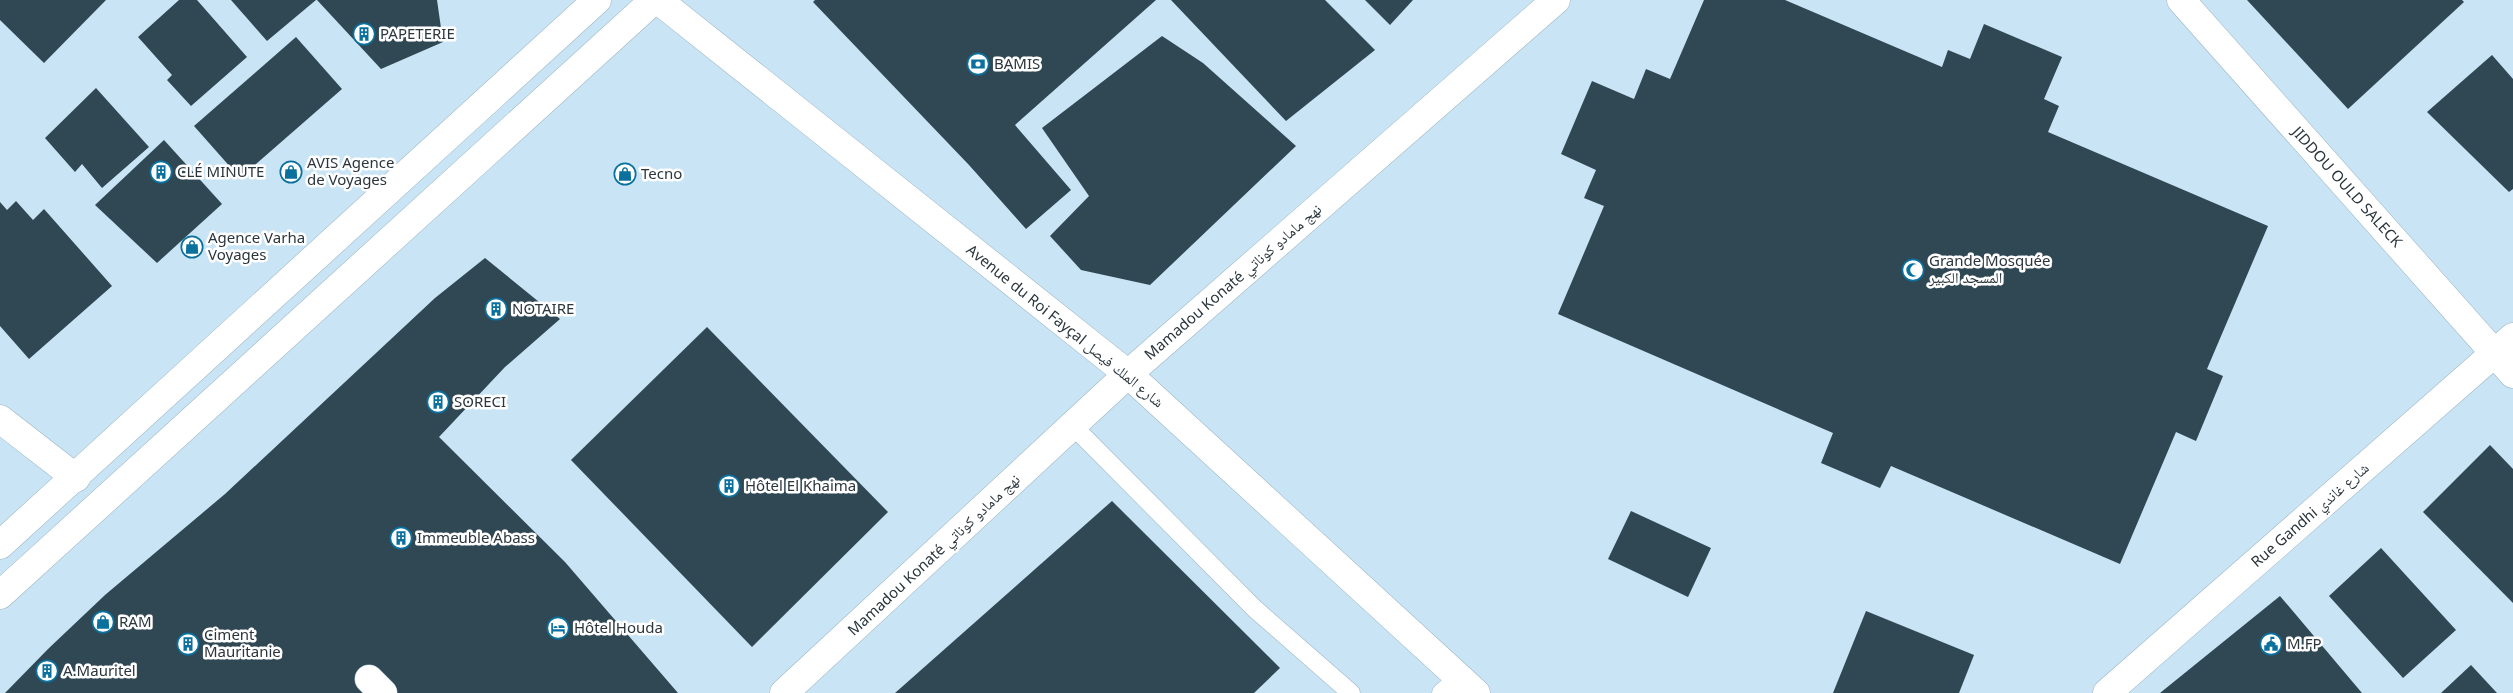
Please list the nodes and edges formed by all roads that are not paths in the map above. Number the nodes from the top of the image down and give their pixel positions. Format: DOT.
graph roads {
  1 [pos="597,0"];
  2 [pos="654,0"];
  3 [pos="658,0"];
  4 [pos="1556,0"];
  5 [pos="2181,0"];
  6 [pos="2504,345"];
  7 [pos="1128,374"];
  8 [pos="2513,374"];
  9 [pos="0,420"];
  10 [pos="1073,426"];
  11 [pos="76,478"];
  12 [pos="0,545"];
  13 [pos="0,595"];
  14 [pos="1459,688"];
  15 [pos="784,693"];
  16 [pos="1351,693"];
  17 [pos="2107,693"];
  1 -- 11 [label="street"];
  2 -- 13 [label="street"];
  3 -- 7 [label="street, Avenue du Roi Fayçal شارع الملك فيصل"];
  4 -- 7 [label="street, Mamadou Konaté نهج مامادو كوناتي"];
  5 -- 6 [label="street, JIDDOU OULD SALECK"];
  6 -- 8 [label="street, JIDDOU OULD SALECK"];
  6 -- 17 [label="street, Rue Gandhi شارع غاندي"];
  7 -- 10 [label="street, Mamadou Konaté نهج مامادو كوناتي"];
  7 -- 14 [label="street, Avenue du Roi Fayçal شارع الملك فيصل"];
  9 -- 11 [label="street"];
  10 -- 15 [label="street, Mamadou Konaté نهج مامادو كوناتي"];
  10 -- 16 [label="lane"];
  11 -- 12 [label="street"];
}
